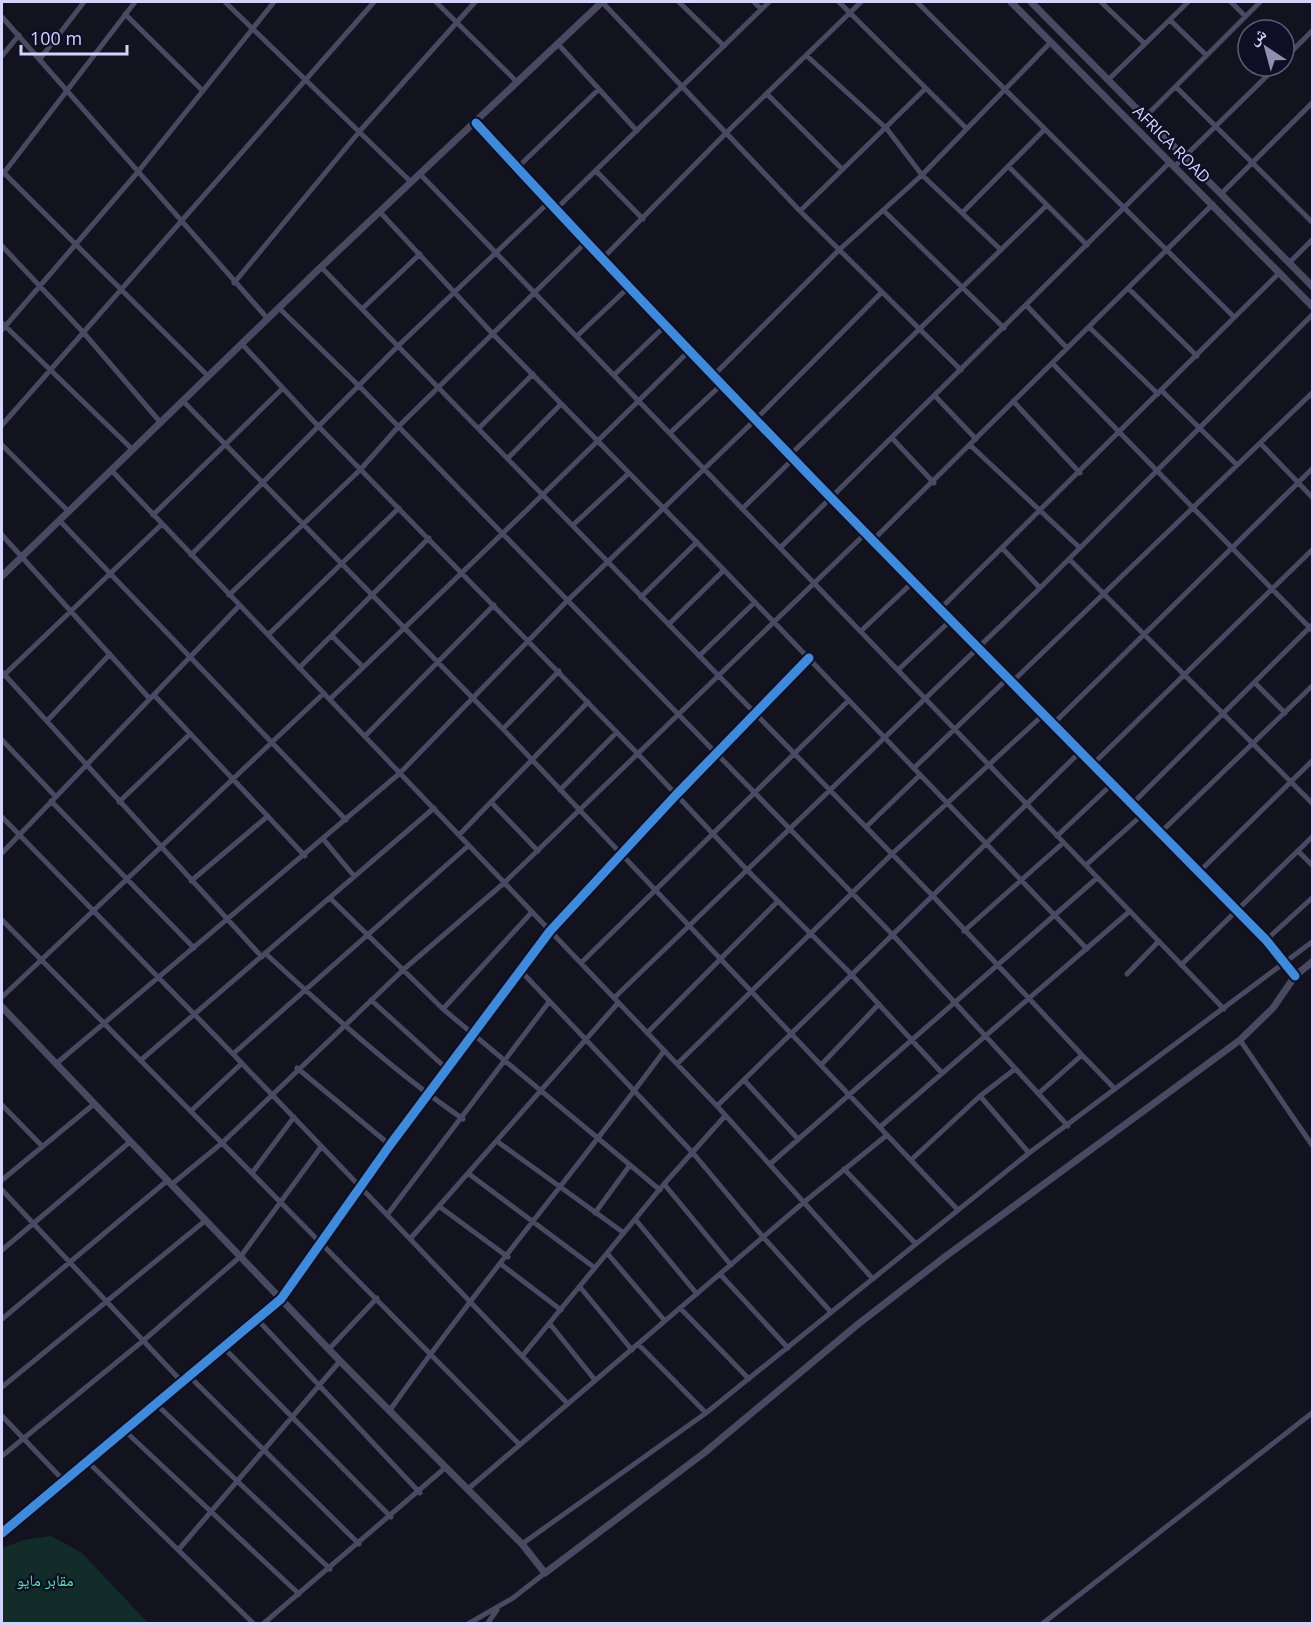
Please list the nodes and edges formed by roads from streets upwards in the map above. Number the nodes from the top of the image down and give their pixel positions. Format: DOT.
graph roads {
  1 [pos="84,2"];
  2 [pos="135,2"];
  3 [pos="225,2"];
  4 [pos="274,2"];
  5 [pos="374,2"];
  6 [pos="436,2"];
  7 [pos="474,2"];
  8 [pos="602,2"];
  9 [pos="679,2"];
  10 [pos="754,2"];
  11 [pos="769,2"];
  12 [pos="838,2"];
  13 [pos="861,2"];
  14 [pos="917,2"];
  15 [pos="1011,2"];
  16 [pos="1030,2"];
  17 [pos="1188,2"];
  18 [pos="1231,2"];
  19 [pos="1260,2"];
  20 [pos="1105,3"];
  21 [pos="761,9"];
  22 [pos="850,13"];
  23 [pos="125,14"];
  24 [pos="1245,16"];
  25 [pos="2,17"];
  26 [pos="1170,20"];
  27 [pos="457,23"];
  28 [pos="253,30"];
  29 [pos="1312,31"];
  30 [pos="19,35"];
  31 [pos="1051,42"];
  32 [pos="558,44"];
  33 [pos="1145,44"];
  34 [pos="724,46"];
  35 [pos="1296,47"];
  36 [pos="2,56"];
  37 [pos="807,56"];
  38 [pos="1206,56"];
  39 [pos="40,59"];
  40 [pos="1265,78"];
  41 [pos="305,79"];
  42 [pos="1108,80"];
  43 [pos="517,82"];
  44 [pos="682,86"];
  45 [pos="1176,87"];
  46 [pos="67,89"];
  47 [pos="599,89"];
  48 [pos="925,89"];
  49 [pos="1005,89"];
  50 [pos="203,91"];
  51 [pos="766,94"];
  52 [pos="1312,103"];
  53 [pos="1145,117"];
  54 [pos="476,123"];
  55 [pos="1216,127"];
  56 [pos="966,128"];
  57 [pos="887,129"];
  58 [pos="1044,130"];
  59 [pos="637,131"];
  60 [pos="359,132"];
  61 [pos="726,133"];
  62 [pos="1184,157"];
  63 [pos="1252,162"];
  64 [pos="1173,164"];
  65 [pos="1008,166"];
  66 [pos="517,168"];
  67 [pos="842,170"];
  68 [pos="596,171"];
  69 [pos="2,173"];
  70 [pos="136,173"];
  71 [pos="420,174"];
  72 [pos="922,175"];
  73 [pos="411,182"];
  74 [pos="1221,194"];
  75 [pos="549,203"];
  76 [pos="1213,204"];
  77 [pos="1047,205"];
  78 [pos="1123,209"];
  79 [pos="555,210"];
  80 [pos="883,210"];
  81 [pos="800,211"];
  82 [pos="380,212"];
  83 [pos="962,213"];
  84 [pos="643,219"];
  85 [pos="179,221"];
  86 [pos="1312,222"];
  87 [pos="1312,240"];
  88 [pos="586,242"];
  89 [pos="1087,244"];
  90 [pos="2,246"];
  91 [pos="75,246"];
  92 [pos="839,250"];
  93 [pos="1001,250"];
  94 [pos="1166,250"];
  95 [pos="420,254"];
  96 [pos="495,254"];
  97 [pos="602,259"];
  98 [pos="1289,263"];
  99 [pos="321,267"];
  100 [pos="1280,272"];
  101 [pos="234,283"];
  102 [pos="1312,286"];
  103 [pos="40,287"];
  104 [pos="629,287"];
  105 [pos="962,288"];
  106 [pos="1128,288"];
  107 [pos="120,291"];
  108 [pos="456,292"];
  109 [pos="534,292"];
  110 [pos="881,293"];
  111 [pos="1027,306"];
  112 [pos="1312,306"];
  113 [pos="279,308"];
  114 [pos="363,308"];
  115 [pos="1312,315"];
  116 [pos="1233,317"];
  117 [pos="268,319"];
  118 [pos="666,325"];
  119 [pos="3,326"];
  120 [pos="1089,327"];
  121 [pos="920,328"];
  122 [pos="1004,328"];
  123 [pos="82,332"];
  124 [pos="492,333"];
  125 [pos="577,336"];
  126 [pos="242,344"];
  127 [pos="399,345"];
  128 [pos="1067,348"];
  129 [pos="690,350"];
  130 [pos="1197,356"];
  131 [pos="1052,363"];
  132 [pos="961,370"];
  133 [pos="50,371"];
  134 [pos="533,374"];
  135 [pos="615,375"];
  136 [pos="714,375"];
  137 [pos="208,376"];
  138 [pos="722,384"];
  139 [pos="358,386"];
  140 [pos="440,388"];
  141 [pos="282,389"];
  142 [pos="1160,392"];
  143 [pos="1312,393"];
  144 [pos="935,396"];
  145 [pos="183,401"];
  146 [pos="639,401"];
  147 [pos="1013,401"];
  148 [pos="561,404"];
  149 [pos="756,419"];
  150 [pos="161,423"];
  151 [pos="2,425"];
  152 [pos="319,427"];
  153 [pos="398,427"];
  154 [pos="479,428"];
  155 [pos="1198,428"];
  156 [pos="670,433"];
  157 [pos="1118,434"];
  158 [pos="892,438"];
  159 [pos="976,439"];
  160 [pos="597,440"];
  161 [pos="226,443"];
  162 [pos="1260,443"];
  163 [pos="2,445"];
  164 [pos="970,445"];
  165 [pos="133,450"];
  166 [pos="792,457"];
  167 [pos="508,458"];
  168 [pos="1237,465"];
  169 [pos="361,469"];
  170 [pos="705,469"];
  171 [pos="1312,469"];
  172 [pos="112,471"];
  173 [pos="1080,472"];
  174 [pos="1155,472"];
  175 [pos="629,473"];
  176 [pos="265,483"];
  177 [pos="934,483"];
  178 [pos="1298,483"];
  179 [pos="542,493"];
  180 [pos="831,497"];
  181 [pos="1312,497"];
  182 [pos="399,508"];
  183 [pos="742,508"];
  184 [pos="1193,508"];
  185 [pos="664,509"];
  186 [pos="1042,510"];
  187 [pos="68,511"];
  188 [pos="153,515"];
  189 [pos="59,520"];
  190 [pos="303,523"];
  191 [pos="161,525"];
  192 [pos="573,525"];
  193 [pos="866,533"];
  194 [pos="2,535"];
  195 [pos="503,535"];
  196 [pos="429,538"];
  197 [pos="873,540"];
  198 [pos="697,542"];
  199 [pos="1233,547"];
  200 [pos="780,548"];
  201 [pos="1080,548"];
  202 [pos="1003,549"];
  203 [pos="1312,550"];
  204 [pos="191,555"];
  205 [pos="21,557"];
  206 [pos="1069,559"];
  207 [pos="608,562"];
  208 [pos="343,564"];
  209 [pos="724,570"];
  210 [pos="463,572"];
  211 [pos="112,573"];
  212 [pos="2,576"];
  213 [pos="913,582"];
  214 [pos="814,583"];
  215 [pos="1040,588"];
  216 [pos="1273,588"];
  217 [pos="1105,594"];
  218 [pos="229,595"];
  219 [pos="372,595"];
  220 [pos="641,597"];
  221 [pos="566,602"];
  222 [pos="755,602"];
  223 [pos="494,605"];
  224 [pos="239,606"];
  225 [pos="940,609"];
  226 [pos="72,612"];
  227 [pos="951,620"];
  228 [pos="774,622"];
  229 [pos="669,624"];
  230 [pos="1312,628"];
  231 [pos="404,629"];
  232 [pos="861,631"];
  233 [pos="1145,633"];
  234 [pos="268,635"];
  235 [pos="332,636"];
  236 [pos="530,642"];
  237 [pos="978,648"];
  238 [pos="110,654"];
  239 [pos="699,656"];
  240 [pos="189,657"];
  241 [pos="809,658"];
  242 [pos="438,664"];
  243 [pos="363,667"];
  244 [pos="299,668"];
  245 [pos="898,670"];
  246 [pos="558,671"];
  247 [pos="2,674"];
  248 [pos="1185,674"];
  249 [pos="719,676"];
  250 [pos="1010,680"];
  251 [pos="1255,683"];
  252 [pos="1312,686"];
  253 [pos="324,693"];
  254 [pos="152,697"];
  255 [pos="925,697"];
  256 [pos="472,698"];
  257 [pos="330,699"];
  258 [pos="849,700"];
  259 [pos="588,702"];
  260 [pos="1224,713"];
  261 [pos="1285,713"];
  262 [pos="754,714"];
  263 [pos="1044,714"];
  264 [pos="679,715"];
  265 [pos="47,721"];
  266 [pos="1053,724"];
  267 [pos="503,729"];
  268 [pos="956,730"];
  269 [pos="617,732"];
  270 [pos="190,734"];
  271 [pos="365,736"];
  272 [pos="885,738"];
  273 [pos="2,740"];
  274 [pos="1253,743"];
  275 [pos="273,744"];
  276 [pos="1080,751"];
  277 [pos="638,754"];
  278 [pos="716,754"];
  279 [pos="794,754"];
  280 [pos="532,760"];
  281 [pos="1312,761"];
  282 [pos="86,765"];
  283 [pos="989,765"];
  284 [pos="1093,765"];
  285 [pos="914,768"];
  286 [pos="400,773"];
  287 [pos="920,775"];
  288 [pos="233,780"];
  289 [pos="1291,782"];
  290 [pos="1112,784"];
  291 [pos="560,790"];
  292 [pos="830,791"];
  293 [pos="753,793"];
  294 [pos="676,795"];
  295 [pos="54,799"];
  296 [pos="119,802"];
  297 [pos="491,802"];
  298 [pos="1025,802"];
  299 [pos="947,803"];
  300 [pos="1312,803"];
  301 [pos="1132,804"];
  302 [pos="434,808"];
  303 [pos="580,810"];
  304 [pos="1142,815"];
  305 [pos="2,816"];
  306 [pos="268,816"];
  307 [pos="346,820"];
  308 [pos="866,827"];
  309 [pos="790,831"];
  310 [pos="712,833"];
  311 [pos="1160,833"];
  312 [pos="19,835"];
  313 [pos="459,835"];
  314 [pos="1057,836"];
  315 [pos="1312,837"];
  316 [pos="324,840"];
  317 [pos="985,841"];
  318 [pos="1063,843"];
  319 [pos="468,846"];
  320 [pos="160,847"];
  321 [pos="1298,850"];
  322 [pos="538,851"];
  323 [pos="2,853"];
  324 [pos="892,854"];
  325 [pos="620,855"];
  326 [pos="304,856"];
  327 [pos="1086,865"];
  328 [pos="1312,865"];
  329 [pos="747,870"];
  330 [pos="1199,872"];
  331 [pos="354,876"];
  332 [pos="1097,878"];
  333 [pos="127,879"];
  334 [pos="1021,880"];
  335 [pos="191,881"];
  336 [pos="504,883"];
  337 [pos="653,890"];
  338 [pos="931,894"];
  339 [pos="852,895"];
  340 [pos="330,898"];
  341 [pos="1312,898"];
  342 [pos="778,901"];
  343 [pos="94,910"];
  344 [pos="1236,910"];
  345 [pos="1130,911"];
  346 [pos="532,912"];
  347 [pos="1055,915"];
  348 [pos="2,920"];
  349 [pos="227,921"];
  350 [pos="689,927"];
  351 [pos="550,931"];
  352 [pos="964,931"];
  353 [pos="891,933"];
  354 [pos="368,934"];
  355 [pos="812,934"];
  356 [pos="1266,940"];
  357 [pos="1158,941"];
  358 [pos="1312,942"];
  359 [pos="194,948"];
  360 [pos="1087,949"];
  361 [pos="263,955"];
  362 [pos="39,959"];
  363 [pos="721,959"];
  364 [pos="1312,962"];
  365 [pos="581,963"];
  366 [pos="1284,964"];
  367 [pos="998,965"];
  368 [pos="1181,965"];
  369 [pos="403,970"];
  370 [pos="520,970"];
  371 [pos="850,973"];
  372 [pos="1127,974"];
  373 [pos="1295,976"];
  374 [pos="158,978"];
  375 [pos="306,991"];
  376 [pos="752,992"];
  377 [pos="2,997"];
  378 [pos="371,1000"];
  379 [pos="1029,1000"];
  380 [pos="616,1001"];
  381 [pos="549,1002"];
  382 [pos="954,1002"];
  383 [pos="879,1004"];
  384 [pos="2,1007"];
  385 [pos="443,1009"];
  386 [pos="1224,1009"];
  387 [pos="195,1015"];
  388 [pos="104,1022"];
  389 [pos="344,1026"];
  390 [pos="647,1033"];
  391 [pos="792,1033"];
  392 [pos="472,1035"];
  393 [pos="985,1036"];
  394 [pos="912,1040"];
  395 [pos="1240,1040"];
  396 [pos="585,1041"];
  397 [pos="663,1051"];
  398 [pos="233,1054"];
  399 [pos="1082,1055"];
  400 [pos="141,1060"];
  401 [pos="242,1063"];
  402 [pos="506,1063"];
  403 [pos="57,1064"];
  404 [pos="676,1064"];
  405 [pos="821,1065"];
  406 [pos="297,1068"];
  407 [pos="447,1069"];
  408 [pos="1015,1069"];
  409 [pos="942,1073"];
  410 [pos="744,1080"];
  411 [pos="1115,1089"];
  412 [pos="542,1091"];
  413 [pos="634,1091"];
  414 [pos="1038,1093"];
  415 [pos="850,1094"];
  416 [pos="273,1095"];
  417 [pos="429,1095"];
  418 [pos="980,1096"];
  419 [pos="94,1104"];
  420 [pos="2,1105"];
  421 [pos="717,1106"];
  422 [pos="190,1111"];
  423 [pos="725,1116"];
  424 [pos="294,1118"];
  425 [pos="464,1119"];
  426 [pos="1068,1126"];
  427 [pos="880,1127"];
  428 [pos="887,1135"];
  429 [pos="597,1138"];
  430 [pos="798,1139"];
  431 [pos="131,1141"];
  432 [pos="498,1142"];
  433 [pos="222,1143"];
  434 [pos="390,1145"];
  435 [pos="1312,1145"];
  436 [pos="42,1146"];
  437 [pos="321,1147"];
  438 [pos="693,1153"];
  439 [pos="1029,1153"];
  440 [pos="911,1160"];
  441 [pos="770,1164"];
  442 [pos="630,1165"];
  443 [pos="844,1169"];
  444 [pos="252,1173"];
  445 [pos="469,1174"];
  446 [pos="2,1180"];
  447 [pos="170,1182"];
  448 [pos="664,1184"];
  449 [pos="361,1187"];
  450 [pos="560,1187"];
  451 [pos="2,1190"];
  452 [pos="660,1190"];
  453 [pos="281,1202"];
  454 [pos="803,1203"];
  455 [pos="440,1207"];
  456 [pos="957,1209"];
  457 [pos="594,1213"];
  458 [pos="387,1215"];
  459 [pos="635,1219"];
  460 [pos="206,1220"];
  461 [pos="534,1222"];
  462 [pos="33,1224"];
  463 [pos="624,1233"];
  464 [pos="763,1237"];
  465 [pos="410,1239"];
  466 [pos="321,1241"];
  467 [pos="916,1244"];
  468 [pos="2,1250"];
  469 [pos="608,1253"];
  470 [pos="241,1256"];
  471 [pos="508,1257"];
  472 [pos="69,1263"];
  473 [pos="501,1265"];
  474 [pos="731,1265"];
  475 [pos="595,1268"];
  476 [pos="720,1274"];
  477 [pos="873,1279"];
  478 [pos="580,1287"];
  479 [pos="697,1294"];
  480 [pos="377,1298"];
  481 [pos="281,1299"];
  482 [pos="107,1302"];
  483 [pos="471,1302"];
  484 [pos="680,1308"];
  485 [pos="561,1310"];
  486 [pos="831,1312"];
  487 [pos="256,1318"];
  488 [pos="2,1319"];
  489 [pos="665,1321"];
  490 [pos="550,1324"];
  491 [pos="144,1340"];
  492 [pos="638,1344"];
  493 [pos="223,1347"];
  494 [pos="788,1348"];
  495 [pos="329,1349"];
  496 [pos="632,1350"];
  497 [pos="430,1354"];
  498 [pos="524,1355"];
  499 [pos="340,1360"];
  500 [pos="189,1376"];
  501 [pos="749,1379"];
  502 [pos="595,1380"];
  503 [pos="182,1382"];
  504 [pos="318,1383"];
  505 [pos="2,1387"];
  506 [pos="156,1404"];
  507 [pos="568,1404"];
  508 [pos="390,1410"];
  509 [pos="706,1413"];
  510 [pos="1312,1413"];
  511 [pos="2,1416"];
  512 [pos="290,1416"];
  513 [pos="125,1431"];
  514 [pos="23,1439"];
  515 [pos="520,1445"];
  516 [pos="264,1448"];
  517 [pos="2,1456"];
  518 [pos="88,1462"];
  519 [pos="446,1467"];
  520 [pos="237,1480"];
  521 [pos="65,1482"];
  522 [pos="468,1489"];
  523 [pos="420,1493"];
  524 [pos="210,1512"];
  525 [pos="391,1516"];
  526 [pos="2,1533"];
  527 [pos="358,1544"];
  528 [pos="522,1544"];
  529 [pos="179,1549"];
  530 [pos="330,1569"];
  531 [pos="545,1573"];
  532 [pos="299,1594"];
  533 [pos="499,1607"];
  534 [pos="254,1623"];
  535 [pos="263,1623"];
  536 [pos="468,1623"];
  537 [pos="487,1623"];
  538 [pos="1042,1623"];
  1 -- 39 [label="street"];
  2 -- 23 [label="street"];
  3 -- 28 [label="street"];
  4 -- 28 [label="street"];
  5 -- 41 [label="street"];
  6 -- 27 [label="street"];
  7 -- 27 [label="street"];
  8 -- 32 [label="street"];
  8 -- 44 [label="street"];
  9 -- 34 [label="street"];
  10 -- 21 [label="street"];
  11 -- 21 [label="street"];
  12 -- 22 [label="street"];
  13 -- 22 [label="street"];
  14 -- 49 [label="street"];
  15 -- 31 [label="street, AFRICA ROAD"];
  16 -- 42 [label="street, AFRICA ROAD"];
  17 -- 26 [label="street"];
  18 -- 24 [label="street"];
  19 -- 24 [label="street"];
  20 -- 33 [label="street"];
  21 -- 34 [label="street"];
  22 -- 37 [label="street"];
  22 -- 48 [label="street"];
  23 -- 46 [label="street"];
  23 -- 50 [label="street"];
  24 -- 38 [label="street"];
  25 -- 30 [label="street"];
  26 -- 33 [label="street"];
  26 -- 38 [label="street"];
  27 -- 43 [label="street"];
  27 -- 60 [label="street"];
  28 -- 41 [label="street"];
  28 -- 50 [label="street"];
  29 -- 35 [label="street"];
  30 -- 36 [label="street"];
  30 -- 39 [label="street"];
  31 -- 49 [label="street"];
  31 -- 64 [label="street, AFRICA ROAD"];
  32 -- 43 [label="street"];
  32 -- 47 [label="street"];
  33 -- 42 [label="street"];
  34 -- 44 [label="street"];
  37 -- 51 [label="street"];
  37 -- 57 [label="street"];
  38 -- 45 [label="street"];
  39 -- 46 [label="street"];
  40 -- 55 [label="street"];
  41 -- 60 [label="street"];
  41 -- 85 [label="street"];
  42 -- 53 [label="street, AFRICA ROAD"];
  43 -- 54 [label="street"];
  44 -- 59 [label="street"];
  44 -- 61 [label="street"];
  45 -- 53 [label="street"];
  45 -- 55 [label="street"];
  46 -- 69 [label="street"];
  46 -- 70 [label="street"];
  47 -- 59 [label="street"];
  47 -- 66 [label="street"];
  48 -- 56 [label="street"];
  48 -- 57 [label="street"];
  49 -- 56 [label="street"];
  49 -- 58 [label="street"];
  50 -- 70 [label="street"];
  51 -- 61 [label="street"];
  51 -- 67 [label="street"];
  52 -- 63 [label="street"];
  53 -- 62 [label="street, AFRICA ROAD"];
  54 -- 66 [label="street"];
  54 -- 71 [label="street"];
  55 -- 62 [label="street"];
  55 -- 63 [label="street"];
  56 -- 72 [label="street"];
  57 -- 67 [label="street"];
  57 -- 72 [label="street"];
  58 -- 65 [label="street"];
  58 -- 78 [label="street"];
  59 -- 68 [label="street"];
  60 -- 73 [label="street"];
  60 -- 101 [label="street"];
  61 -- 81 [label="street"];
  61 -- 84 [label="street"];
  62 -- 64 [label="street"];
  62 -- 74 [label="street, AFRICA ROAD"];
  63 -- 74 [label="street"];
  63 -- 86 [label="street"];
  64 -- 76 [label="street, AFRICA ROAD"];
  64 -- 78 [label="street"];
  65 -- 77 [label="street"];
  65 -- 83 [label="street"];
  66 -- 75 [label="street"];
  67 -- 81 [label="street"];
  68 -- 79 [label="street"];
  68 -- 84 [label="street"];
  69 -- 91 [label="street"];
  70 -- 85 [label="street"];
  70 -- 91 [label="street"];
  71 -- 73 [label="street"];
  71 -- 96 [label="street"];
  72 -- 80 [label="street"];
  72 -- 83 [label="street"];
  73 -- 82 [label="street"];
  74 -- 98 [label="street, AFRICA ROAD"];
  75 -- 79 [label="street"];
  75 -- 96 [label="street"];
  76 -- 94 [label="street"];
  76 -- 100 [label="street, AFRICA ROAD"];
  77 -- 89 [label="street"];
  77 -- 93 [label="street"];
  78 -- 89 [label="street"];
  78 -- 94 [label="street"];
  79 -- 88 [label="street"];
  80 -- 92 [label="street"];
  80 -- 105 [label="street"];
  81 -- 92 [label="street"];
  82 -- 95 [label="street"];
  82 -- 99 [label="street"];
  83 -- 93 [label="street"];
  84 -- 97 [label="street"];
  85 -- 101 [label="street"];
  85 -- 107 [label="street"];
  87 -- 98 [label="street"];
  88 -- 97 [label="street"];
  88 -- 109 [label="street"];
  89 -- 111 [label="street"];
  90 -- 103 [label="street"];
  91 -- 103 [label="street"];
  91 -- 107 [label="street"];
  92 -- 110 [label="street"];
  92 -- 136 [label="street"];
  93 -- 105 [label="street"];
  94 -- 106 [label="street"];
  94 -- 116 [label="street"];
  95 -- 108 [label="street"];
  95 -- 114 [label="street"];
  96 -- 108 [label="street"];
  96 -- 109 [label="street"];
  97 -- 104 [label="street"];
  98 -- 102 [label="street, AFRICA ROAD"];
  99 -- 113 [label="street"];
  99 -- 114 [label="street"];
  100 -- 112 [label="street, AFRICA ROAD"];
  100 -- 116 [label="street"];
  101 -- 117 [label="street"];
  103 -- 119 [label="street"];
  103 -- 123 [label="street"];
  104 -- 118 [label="street"];
  104 -- 125 [label="street"];
  105 -- 121 [label="street"];
  105 -- 122 [label="street"];
  106 -- 120 [label="street"];
  106 -- 130 [label="street"];
  107 -- 123 [label="street"];
  107 -- 137 [label="street"];
  108 -- 124 [label="street"];
  108 -- 127 [label="street"];
  109 -- 124 [label="street"];
  109 -- 125 [label="street"];
  110 -- 121 [label="street"];
  110 -- 149 [label="street"];
  111 -- 122 [label="street"];
  111 -- 128 [label="street"];
  113 -- 117 [label="street"];
  113 -- 139 [label="street"];
  114 -- 127 [label="street"];
  115 -- 155 [label="street"];
  116 -- 130 [label="street"];
  117 -- 126 [label="street"];
  118 -- 129 [label="street"];
  118 -- 135 [label="street"];
  119 -- 133 [label="street"];
  120 -- 128 [label="street"];
  120 -- 142 [label="street"];
  121 -- 132 [label="street"];
  121 -- 166 [label="street"];
  122 -- 132 [label="street"];
  123 -- 133 [label="street"];
  123 -- 150 [label="street"];
  124 -- 134 [label="street"];
  124 -- 140 [label="street"];
  125 -- 135 [label="street"];
  126 -- 137 [label="street"];
  126 -- 141 [label="street"];
  127 -- 139 [label="street"];
  127 -- 140 [label="street"];
  128 -- 131 [label="street"];
  129 -- 136 [label="street"];
  129 -- 146 [label="street"];
  130 -- 142 [label="street"];
  131 -- 147 [label="street"];
  131 -- 157 [label="street"];
  132 -- 144 [label="street"];
  133 -- 151 [label="street"];
  133 -- 165 [label="street"];
  134 -- 148 [label="street"];
  134 -- 154 [label="street"];
  135 -- 146 [label="street"];
  136 -- 138 [label="street"];
  137 -- 145 [label="street"];
  138 -- 149 [label="street"];
  138 -- 156 [label="street"];
  139 -- 152 [label="street"];
  139 -- 153 [label="street"];
  140 -- 153 [label="street"];
  140 -- 154 [label="street"];
  141 -- 152 [label="street"];
  141 -- 161 [label="street"];
  142 -- 155 [label="street"];
  142 -- 157 [label="street"];
  143 -- 162 [label="street"];
  144 -- 158 [label="street"];
  144 -- 159 [label="street"];
  145 -- 150 [label="street"];
  145 -- 161 [label="street"];
  146 -- 156 [label="street"];
  146 -- 160 [label="street"];
  147 -- 159 [label="street"];
  147 -- 173 [label="street"];
  148 -- 160 [label="street"];
  148 -- 167 [label="street"];
  149 -- 166 [label="street"];
  149 -- 170 [label="street"];
  150 -- 165 [label="street"];
  152 -- 169 [label="street"];
  152 -- 176 [label="street"];
  153 -- 169 [label="street"];
  153 -- 195 [label="street"];
  154 -- 167 [label="street"];
  155 -- 168 [label="street"];
  155 -- 174 [label="street"];
  156 -- 170 [label="street"];
  157 -- 173 [label="street"];
  157 -- 174 [label="street"];
  158 -- 177 [label="street"];
  158 -- 180 [label="street"];
  159 -- 164 [label="street"];
  160 -- 175 [label="street"];
  160 -- 179 [label="street"];
  161 -- 176 [label="street"];
  161 -- 188 [label="street"];
  162 -- 168 [label="street"];
  162 -- 178 [label="street"];
  163 -- 187 [label="street"];
  164 -- 177 [label="street"];
  164 -- 186 [label="street"];
  165 -- 172 [label="street"];
  166 -- 180 [label="street"];
  166 -- 183 [label="street"];
  167 -- 179 [label="street"];
  168 -- 184 [label="street"];
  169 -- 182 [label="street"];
  169 -- 190 [label="street"];
  170 -- 183 [label="street"];
  170 -- 185 [label="street"];
  171 -- 178 [label="street"];
  172 -- 187 [label="street"];
  172 -- 188 [label="street"];
  173 -- 186 [label="street"];
  174 -- 184 [label="street"];
  174 -- 201 [label="street"];
  175 -- 185 [label="street"];
  175 -- 192 [label="street"];
  176 -- 190 [label="street"];
  176 -- 204 [label="street"];
  177 -- 197 [label="street"];
  178 -- 181 [label="street"];
  178 -- 199 [label="street"];
  179 -- 192 [label="street"];
  179 -- 195 [label="street"];
  180 -- 193 [label="street"];
  180 -- 200 [label="street"];
  182 -- 196 [label="street"];
  182 -- 208 [label="street"];
  183 -- 200 [label="street"];
  184 -- 199 [label="street"];
  184 -- 217 [label="street"];
  185 -- 198 [label="street"];
  185 -- 207 [label="street"];
  186 -- 201 [label="street"];
  186 -- 202 [label="street"];
  187 -- 189 [label="street"];
  188 -- 191 [label="street"];
  189 -- 205 [label="street"];
  189 -- 211 [label="street"];
  190 -- 208 [label="street"];
  190 -- 218 [label="street"];
  191 -- 204 [label="street"];
  191 -- 211 [label="street"];
  192 -- 207 [label="street"];
  193 -- 197 [label="street"];
  193 -- 214 [label="street"];
  194 -- 205 [label="street"];
  195 -- 210 [label="street"];
  195 -- 221 [label="street"];
  196 -- 210 [label="street"];
  196 -- 219 [label="street"];
  197 -- 213 [label="street"];
  198 -- 209 [label="street"];
  198 -- 220 [label="street"];
  199 -- 216 [label="street"];
  199 -- 233 [label="street"];
  200 -- 214 [label="street"];
  201 -- 206 [label="street"];
  202 -- 215 [label="street"];
  202 -- 225 [label="street"];
  203 -- 216 [label="street"];
  204 -- 218 [label="street"];
  205 -- 212 [label="street"];
  205 -- 226 [label="street"];
  206 -- 215 [label="street"];
  206 -- 217 [label="street"];
  207 -- 220 [label="street"];
  207 -- 221 [label="street"];
  208 -- 219 [label="street"];
  208 -- 234 [label="street"];
  209 -- 222 [label="street"];
  209 -- 229 [label="street"];
  210 -- 223 [label="street"];
  210 -- 231 [label="street"];
  211 -- 226 [label="street"];
  211 -- 240 [label="street"];
  213 -- 225 [label="street"];
  213 -- 232 [label="street"];
  214 -- 228 [label="street"];
  214 -- 232 [label="street"];
  215 -- 237 [label="street"];
  216 -- 230 [label="street"];
  216 -- 248 [label="street"];
  217 -- 233 [label="street"];
  217 -- 250 [label="street"];
  218 -- 224 [label="street"];
  219 -- 231 [label="street"];
  219 -- 235 [label="street"];
  220 -- 229 [label="street"];
  221 -- 236 [label="street"];
  221 -- 264 [label="street"];
  222 -- 228 [label="street"];
  222 -- 239 [label="street"];
  223 -- 236 [label="street"];
  223 -- 242 [label="street"];
  224 -- 234 [label="street"];
  224 -- 240 [label="street"];
  225 -- 227 [label="street"];
  226 -- 238 [label="street"];
  226 -- 247 [label="street"];
  227 -- 237 [label="street"];
  227 -- 245 [label="street"];
  228 -- 241 [label="street"];
  228 -- 249 [label="street"];
  229 -- 239 [label="street"];
  230 -- 251 [label="street"];
  231 -- 242 [label="street"];
  231 -- 243 [label="street"];
  232 -- 245 [label="street"];
  233 -- 248 [label="street"];
  233 -- 266 [label="street"];
  234 -- 244 [label="street"];
  235 -- 243 [label="street"];
  235 -- 244 [label="street"];
  236 -- 246 [label="street"];
  236 -- 256 [label="street"];
  237 -- 250 [label="street"];
  237 -- 255 [label="street"];
  238 -- 254 [label="street"];
  238 -- 265 [label="street"];
  239 -- 249 [label="street"];
  240 -- 254 [label="street"];
  240 -- 275 [label="street"];
  241 -- 258 [label="street"];
  241 -- 262 [label="street"];
  242 -- 256 [label="street"];
  242 -- 271 [label="street"];
  243 -- 257 [label="street"];
  244 -- 253 [label="street"];
  245 -- 255 [label="street"];
  246 -- 259 [label="street"];
  246 -- 267 [label="street"];
  247 -- 265 [label="street"];
  248 -- 260 [label="street"];
  248 -- 284 [label="street"];
  249 -- 262 [label="street"];
  249 -- 264 [label="street"];
  250 -- 263 [label="street"];
  250 -- 268 [label="street"];
  251 -- 260 [label="street"];
  251 -- 261 [label="street"];
  252 -- 261 [label="street"];
  253 -- 257 [label="street"];
  253 -- 275 [label="street"];
  254 -- 270 [label="street"];
  254 -- 282 [label="street"];
  255 -- 268 [label="street"];
  255 -- 272 [label="street"];
  256 -- 267 [label="street"];
  256 -- 286 [label="street"];
  257 -- 271 [label="street"];
  258 -- 272 [label="street"];
  258 -- 279 [label="street"];
  259 -- 269 [label="street"];
  259 -- 280 [label="street"];
  260 -- 274 [label="street"];
  260 -- 301 [label="street"];
  261 -- 274 [label="street"];
  262 -- 278 [label="street"];
  262 -- 279 [label="street"];
  263 -- 266 [label="street"];
  263 -- 283 [label="street"];
  264 -- 277 [label="street"];
  264 -- 278 [label="street"];
  265 -- 282 [label="street"];
  266 -- 276 [label="street"];
  267 -- 280 [label="street"];
  268 -- 283 [label="street"];
  268 -- 285 [label="street"];
  269 -- 277 [label="street"];
  269 -- 291 [label="street"];
  270 -- 288 [label="street"];
  270 -- 296 [label="street"];
  271 -- 286 [label="street"];
  272 -- 285 [label="street"];
  272 -- 292 [label="street"];
  273 -- 295 [label="street"];
  274 -- 289 [label="street"];
  274 -- 311 [label="street"];
  275 -- 288 [label="street"];
  275 -- 307 [label="street"];
  276 -- 284 [label="street"];
  276 -- 298 [label="street"];
  277 -- 294 [label="street"];
  277 -- 303 [label="street"];
  278 -- 293 [label="street"];
  278 -- 294 [label="street"];
  279 -- 292 [label="street"];
  279 -- 293 [label="street"];
  280 -- 291 [label="street"];
  280 -- 297 [label="street"];
  281 -- 289 [label="street"];
  282 -- 295 [label="street"];
  282 -- 296 [label="street"];
  283 -- 298 [label="street"];
  283 -- 299 [label="street"];
  284 -- 290 [label="street"];
  285 -- 287 [label="street"];
  286 -- 302 [label="street"];
  286 -- 307 [label="street"];
  287 -- 299 [label="street"];
  287 -- 308 [label="street"];
  288 -- 306 [label="street"];
  288 -- 320 [label="street"];
  289 -- 300 [label="street"];
  289 -- 330 [label="street"];
  290 -- 301 [label="street"];
  290 -- 314 [label="street"];
  291 -- 303 [label="street"];
  292 -- 308 [label="street"];
  292 -- 309 [label="street"];
  293 -- 309 [label="street"];
  293 -- 310 [label="street"];
  294 -- 310 [label="street"];
  294 -- 325 [label="street"];
  295 -- 312 [label="street"];
  295 -- 333 [label="street"];
  296 -- 320 [label="street"];
  297 -- 313 [label="street"];
  297 -- 322 [label="street"];
  298 -- 314 [label="street"];
  298 -- 317 [label="street"];
  299 -- 317 [label="street"];
  299 -- 324 [label="street"];
  301 -- 304 [label="street"];
  302 -- 313 [label="street"];
  302 -- 331 [label="street"];
  303 -- 322 [label="street"];
  303 -- 325 [label="street"];
  304 -- 311 [label="street"];
  304 -- 327 [label="street"];
  305 -- 312 [label="street"];
  306 -- 326 [label="street"];
  306 -- 335 [label="street"];
  307 -- 316 [label="street"];
  308 -- 324 [label="street"];
  309 -- 329 [label="street"];
  309 -- 339 [label="street"];
  310 -- 329 [label="street"];
  310 -- 337 [label="street"];
  311 -- 330 [label="street"];
  312 -- 323 [label="street"];
  312 -- 343 [label="street"];
  313 -- 319 [label="street"];
  314 -- 318 [label="street"];
  315 -- 321 [label="street"];
  316 -- 326 [label="street"];
  316 -- 331 [label="street"];
  317 -- 334 [label="street"];
  317 -- 338 [label="street"];
  318 -- 327 [label="street"];
  318 -- 334 [label="street"];
  319 -- 336 [label="street"];
  319 -- 354 [label="street"];
  320 -- 333 [label="street"];
  320 -- 335 [label="street"];
  321 -- 328 [label="street"];
  321 -- 344 [label="street"];
  322 -- 336 [label="street"];
  324 -- 338 [label="street"];
  324 -- 339 [label="street"];
  325 -- 337 [label="street"];
  325 -- 351 [label="street"];
  326 -- 349 [label="street"];
  327 -- 332 [label="street"];
  329 -- 342 [label="street"];
  329 -- 350 [label="street"];
  330 -- 344 [label="street"];
  331 -- 340 [label="street"];
  332 -- 345 [label="street"];
  332 -- 347 [label="street"];
  333 -- 343 [label="street"];
  333 -- 359 [label="street"];
  334 -- 347 [label="street"];
  334 -- 352 [label="street"];
  335 -- 349 [label="street"];
  336 -- 346 [label="street"];
  336 -- 369 [label="street"];
  337 -- 350 [label="street"];
  337 -- 365 [label="street"];
  338 -- 352 [label="street"];
  338 -- 353 [label="street"];
  339 -- 353 [label="street"];
  339 -- 355 [label="street"];
  340 -- 354 [label="street"];
  340 -- 361 [label="street"];
  341 -- 356 [label="street"];
  342 -- 355 [label="street"];
  342 -- 363 [label="street"];
  343 -- 362 [label="street"];
  343 -- 374 [label="street"];
  344 -- 356 [label="street"];
  344 -- 368 [label="street"];
  345 -- 357 [label="street"];
  345 -- 360 [label="street"];
  346 -- 351 [label="street"];
  346 -- 385 [label="street"];
  347 -- 360 [label="street"];
  347 -- 367 [label="street"];
  348 -- 362 [label="street"];
  349 -- 359 [label="street"];
  349 -- 361 [label="street"];
  350 -- 363 [label="street"];
  350 -- 380 [label="street"];
  351 -- 365 [label="street"];
  351 -- 370 [label="street"];
  352 -- 367 [label="street"];
  353 -- 371 [label="street"];
  353 -- 382 [label="street"];
  354 -- 369 [label="street"];
  354 -- 375 [label="street"];
  355 -- 371 [label="street"];
  355 -- 376 [label="street"];
  356 -- 366 [label="street"];
  357 -- 368 [label="street"];
  357 -- 372 [label="street"];
  358 -- 366 [label="street"];
  359 -- 374 [label="street"];
  360 -- 379 [label="street"];
  361 -- 375 [label="street"];
  361 -- 387 [label="street"];
  362 -- 377 [label="street"];
  362 -- 388 [label="street"];
  363 -- 376 [label="street"];
  363 -- 390 [label="street"];
  364 -- 373 [label="street"];
  365 -- 380 [label="street"];
  366 -- 373 [label="street"];
  366 -- 386 [label="street"];
  367 -- 379 [label="street"];
  367 -- 382 [label="street"];
  368 -- 386 [label="street"];
  369 -- 378 [label="street"];
  369 -- 385 [label="street"];
  370 -- 381 [label="street"];
  370 -- 392 [label="street"];
  371 -- 383 [label="street"];
  371 -- 391 [label="street"];
  373 -- 395 [label="street"];
  374 -- 387 [label="street"];
  374 -- 388 [label="street"];
  375 -- 389 [label="street"];
  375 -- 398 [label="street"];
  376 -- 391 [label="street"];
  376 -- 404 [label="street"];
  378 -- 389 [label="street"];
  378 -- 407 [label="street"];
  379 -- 393 [label="street"];
  379 -- 399 [label="street"];
  380 -- 390 [label="street"];
  380 -- 396 [label="street"];
  381 -- 396 [label="street"];
  381 -- 402 [label="street"];
  382 -- 393 [label="street"];
  382 -- 394 [label="street"];
  383 -- 394 [label="street"];
  383 -- 405 [label="street"];
  384 -- 403 [label="street"];
  385 -- 392 [label="street"];
  386 -- 411 [label="street"];
  387 -- 398 [label="street"];
  387 -- 400 [label="street"];
  388 -- 400 [label="street"];
  388 -- 403 [label="street"];
  389 -- 406 [label="street"];
  389 -- 417 [label="street"];
  390 -- 397 [label="street"];
  391 -- 405 [label="street"];
  391 -- 410 [label="street"];
  392 -- 402 [label="street"];
  392 -- 407 [label="street"];
  393 -- 408 [label="street"];
  393 -- 409 [label="street"];
  394 -- 409 [label="street"];
  394 -- 415 [label="street"];
  395 -- 435 [label="street"];
  395 -- 531 [label="street"];
  396 -- 412 [label="street"];
  396 -- 413 [label="street"];
  397 -- 404 [label="street"];
  397 -- 413 [label="street"];
  398 -- 401 [label="street"];
  399 -- 411 [label="street"];
  399 -- 414 [label="street"];
  400 -- 422 [label="street"];
  401 -- 416 [label="street"];
  401 -- 422 [label="street"];
  402 -- 412 [label="street"];
  402 -- 425 [label="street"];
  403 -- 419 [label="street"];
  404 -- 421 [label="street"];
  405 -- 415 [label="street"];
  406 -- 416 [label="street"];
  406 -- 434 [label="street"];
  407 -- 417 [label="street"];
  408 -- 414 [label="street"];
  408 -- 418 [label="street"];
  409 -- 427 [label="street"];
  410 -- 421 [label="street"];
  410 -- 430 [label="street"];
  411 -- 426 [label="street"];
  412 -- 429 [label="street"];
  412 -- 432 [label="street"];
  413 -- 429 [label="street"];
  413 -- 438 [label="street"];
  414 -- 426 [label="street"];
  415 -- 427 [label="street"];
  415 -- 430 [label="street"];
  416 -- 424 [label="street"];
  416 -- 433 [label="street"];
  417 -- 425 [label="street"];
  417 -- 434 [label="street"];
  418 -- 439 [label="street"];
  418 -- 440 [label="street"];
  419 -- 431 [label="street"];
  419 -- 436 [label="street"];
  420 -- 436 [label="street"];
  421 -- 423 [label="street"];
  422 -- 433 [label="street"];
  423 -- 438 [label="street"];
  423 -- 441 [label="street"];
  424 -- 437 [label="street"];
  424 -- 444 [label="street"];
  425 -- 458 [label="street"];
  426 -- 439 [label="street"];
  427 -- 428 [label="street"];
  428 -- 440 [label="street"];
  428 -- 443 [label="street"];
  429 -- 442 [label="street"];
  429 -- 450 [label="street"];
  430 -- 441 [label="street"];
  431 -- 447 [label="street"];
  431 -- 462 [label="street"];
  432 -- 445 [label="street"];
  432 -- 450 [label="street"];
  433 -- 444 [label="street"];
  433 -- 447 [label="street"];
  434 -- 449 [label="street"];
  436 -- 446 [label="street"];
  437 -- 449 [label="street"];
  437 -- 453 [label="street"];
  438 -- 448 [label="street"];
  438 -- 464 [label="street"];
  439 -- 456 [label="street"];
  440 -- 456 [label="street"];
  441 -- 454 [label="street"];
  442 -- 452 [label="street"];
  442 -- 457 [label="street"];
  443 -- 454 [label="street"];
  443 -- 467 [label="street"];
  444 -- 453 [label="street"];
  445 -- 455 [label="street"];
  445 -- 461 [label="street"];
  447 -- 460 [label="street"];
  447 -- 472 [label="street"];
  448 -- 452 [label="street"];
  448 -- 474 [label="street"];
  449 -- 458 [label="street"];
  449 -- 466 [label="street"];
  450 -- 457 [label="street"];
  450 -- 461 [label="street"];
  451 -- 462 [label="street"];
  452 -- 459 [label="street"];
  453 -- 466 [label="street"];
  453 -- 470 [label="street"];
  454 -- 464 [label="street"];
  454 -- 477 [label="street"];
  455 -- 465 [label="street"];
  455 -- 471 [label="street"];
  456 -- 467 [label="street"];
  457 -- 463 [label="street"];
  458 -- 465 [label="street"];
  459 -- 463 [label="street"];
  459 -- 479 [label="street"];
  460 -- 470 [label="street"];
  460 -- 482 [label="street"];
  461 -- 471 [label="street"];
  461 -- 475 [label="street"];
  462 -- 468 [label="street"];
  462 -- 472 [label="street"];
  463 -- 469 [label="street"];
  464 -- 474 [label="street"];
  464 -- 486 [label="street"];
  465 -- 483 [label="street"];
  466 -- 480 [label="street"];
  466 -- 481 [label="street"];
  467 -- 477 [label="street"];
  469 -- 475 [label="street"];
  469 -- 489 [label="street"];
  470 -- 481 [label="street"];
  470 -- 491 [label="street"];
  471 -- 473 [label="street"];
  472 -- 482 [label="street"];
  472 -- 488 [label="street"];
  473 -- 483 [label="street"];
  473 -- 485 [label="street"];
  474 -- 476 [label="street"];
  475 -- 478 [label="street"];
  476 -- 479 [label="street"];
  476 -- 494 [label="street"];
  477 -- 486 [label="street"];
  478 -- 485 [label="street"];
  478 -- 496 [label="street"];
  479 -- 484 [label="street"];
  480 -- 495 [label="street"];
  480 -- 497 [label="street"];
  481 -- 487 [label="street"];
  481 -- 495 [label="street"];
  482 -- 491 [label="street"];
  482 -- 505 [label="street"];
  483 -- 497 [label="street"];
  483 -- 498 [label="street"];
  484 -- 489 [label="street"];
  484 -- 501 [label="street"];
  485 -- 490 [label="street"];
  486 -- 494 [label="street"];
  487 -- 493 [label="street"];
  487 -- 504 [label="street"];
  489 -- 492 [label="street"];
  490 -- 498 [label="street"];
  490 -- 502 [label="street"];
  491 -- 503 [label="street"];
  491 -- 514 [label="street"];
  492 -- 496 [label="street"];
  492 -- 509 [label="street"];
  493 -- 500 [label="street"];
  493 -- 512 [label="street"];
  494 -- 501 [label="street"];
  495 -- 499 [label="street"];
  496 -- 502 [label="street"];
  497 -- 508 [label="street"];
  497 -- 515 [label="street"];
  498 -- 507 [label="street"];
  499 -- 504 [label="street"];
  499 -- 508 [label="street"];
  500 -- 503 [label="street"];
  500 -- 516 [label="street"];
  501 -- 509 [label="street"];
  502 -- 507 [label="street"];
  503 -- 506 [label="street"];
  504 -- 512 [label="street"];
  504 -- 523 [label="street"];
  506 -- 513 [label="street"];
  506 -- 520 [label="street"];
  507 -- 515 [label="street"];
  508 -- 519 [label="street"];
  509 -- 528 [label="street"];
  510 -- 538 [label="street"];
  511 -- 514 [label="street"];
  512 -- 516 [label="street"];
  512 -- 525 [label="street"];
  513 -- 518 [label="street"];
  513 -- 524 [label="street"];
  514 -- 517 [label="street"];
  514 -- 521 [label="street"];
  515 -- 522 [label="street"];
  516 -- 520 [label="street"];
  516 -- 527 [label="street"];
  518 -- 521 [label="street"];
  518 -- 529 [label="street"];
  519 -- 522 [label="street"];
  519 -- 523 [label="street"];
  520 -- 524 [label="street"];
  520 -- 530 [label="street"];
  521 -- 526 [label="street"];
  522 -- 528 [label="street"];
  523 -- 525 [label="street"];
  524 -- 529 [label="street"];
  524 -- 532 [label="street"];
  525 -- 527 [label="street"];
  527 -- 530 [label="street"];
  528 -- 531 [label="street"];
  529 -- 534 [label="street"];
  530 -- 532 [label="street"];
  531 -- 533 [label="street"];
  532 -- 535 [label="street"];
  533 -- 536 [label="street"];
  533 -- 537 [label="street"];
}
